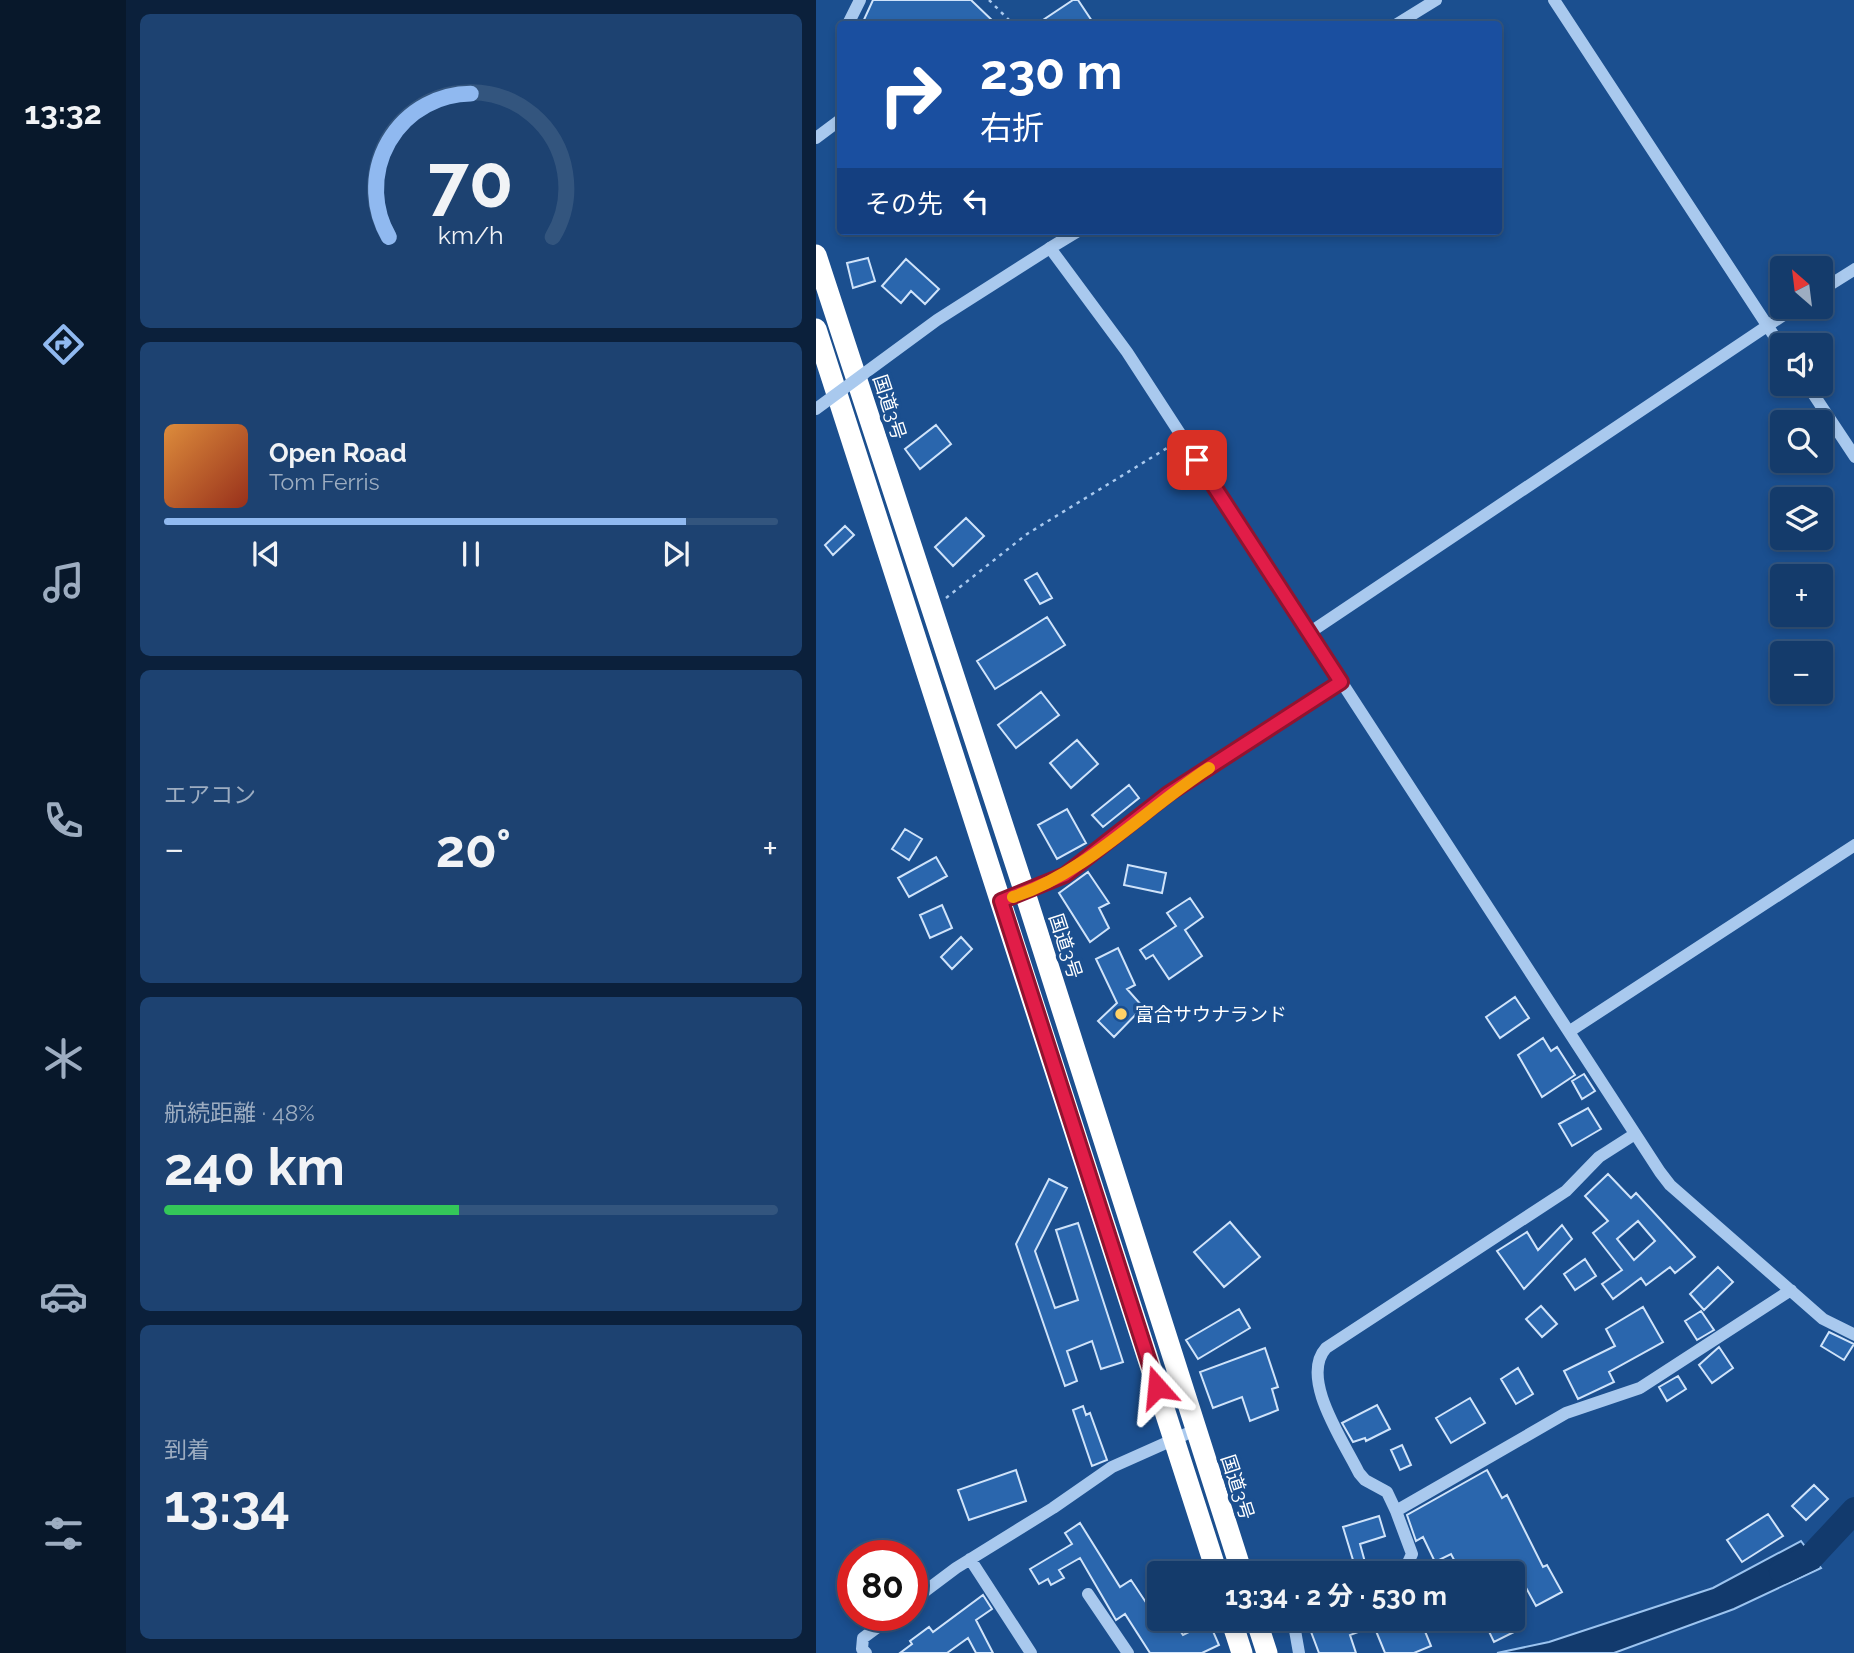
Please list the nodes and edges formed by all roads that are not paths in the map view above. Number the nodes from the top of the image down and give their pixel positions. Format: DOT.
graph roads {
  1 [pos="860,0"];
  2 [pos="1436,0"];
  3 [pos="1554,0"];
  4 [pos="850,21"];
  5 [pos="1402,21"];
  6 [pos="837,122"];
  7 [pos="816,138"];
  8 [pos="1071,235"];
  9 [pos="1050,248"];
  10 [pos="816,255"];
  11 [pos="1854,269"];
  12 [pos="1833,283"];
  13 [pos="1776,319"];
  14 [pos="1767,325"];
  15 [pos="816,329"];
  16 [pos="1772,333"];
  17 [pos="1814,396"];
  18 [pos="816,409"];
  19 [pos="1854,457"];
  20 [pos="1309,633"];
  21 [pos="1341,682"];
  22 [pos="1850,848"];
  23 [pos="1854,863"];
  24 [pos="1025,893"];
  25 [pos="1001,901"];
  26 [pos="1570,1031"];
  27 [pos="1635,1135"];
  28 [pos="1791,1290"];
  29 [pos="1854,1335"];
  30 [pos="1195,1430"];
  31 [pos="1174,1438"];
  32 [pos="1396,1511"];
  33 [pos="970,1559"];
  34 [pos="1213,1561"];
  35 [pos="1238,1561"];
  36 [pos="1409,1561"];
  37 [pos="928,1589"];
  38 [pos="1088,1594"];
  39 [pos="872,1631"];
  40 [pos="1235,1631"];
  41 [pos="1260,1631"];
  42 [pos="1295,1631"];
  43 [pos="866,1653"];
  44 [pos="1031,1653"];
  45 [pos="1128,1653"];
  46 [pos="1242,1653"];
  47 [pos="1267,1653"];
  48 [pos="1299,1653"];
  1 -- 4 [label="street"];
  2 -- 5 [label="street"];
  3 -- 14 [label="street"];
  6 -- 7 [label="street"];
  8 -- 9 [label="street"];
  9 -- 18 [label="street, bridge"];
  9 -- 20 [label="street"];
  10 -- 24 [label="highway, 国道3号"];
  11 -- 12 [label="street"];
  13 -- 14 [label="street"];
  14 -- 16 [label="street"];
  14 -- 20 [label="street"];
  15 -- 25 [label="highway"];
  17 -- 19 [label="street"];
  20 -- 21 [label="street"];
  21 -- 24 [label="street"];
  21 -- 26 [label="street"];
  22 -- 23 [label="street"];
  22 -- 26 [label="street"];
  24 -- 25 [label="street"];
  24 -- 30 [label="highway, 国道3号"];
  25 -- 31 [label="highway"];
  26 -- 27 [label="street"];
  27 -- 28 [label="street"];
  27 -- 32 [label="street"];
  28 -- 29 [label="street"];
  28 -- 32 [label="street"];
  30 -- 31 [label="street"];
  30 -- 35 [label="highway, 国道3号"];
  31 -- 33 [label="street"];
  31 -- 34 [label="highway"];
  32 -- 36 [label="street"];
  33 -- 37 [label="street"];
  33 -- 44 [label="street"];
  38 -- 45 [label="street"];
  39 -- 43 [label="street"];
  40 -- 46 [label="highway"];
  41 -- 47 [label="highway"];
  42 -- 48 [label="street"];
}
